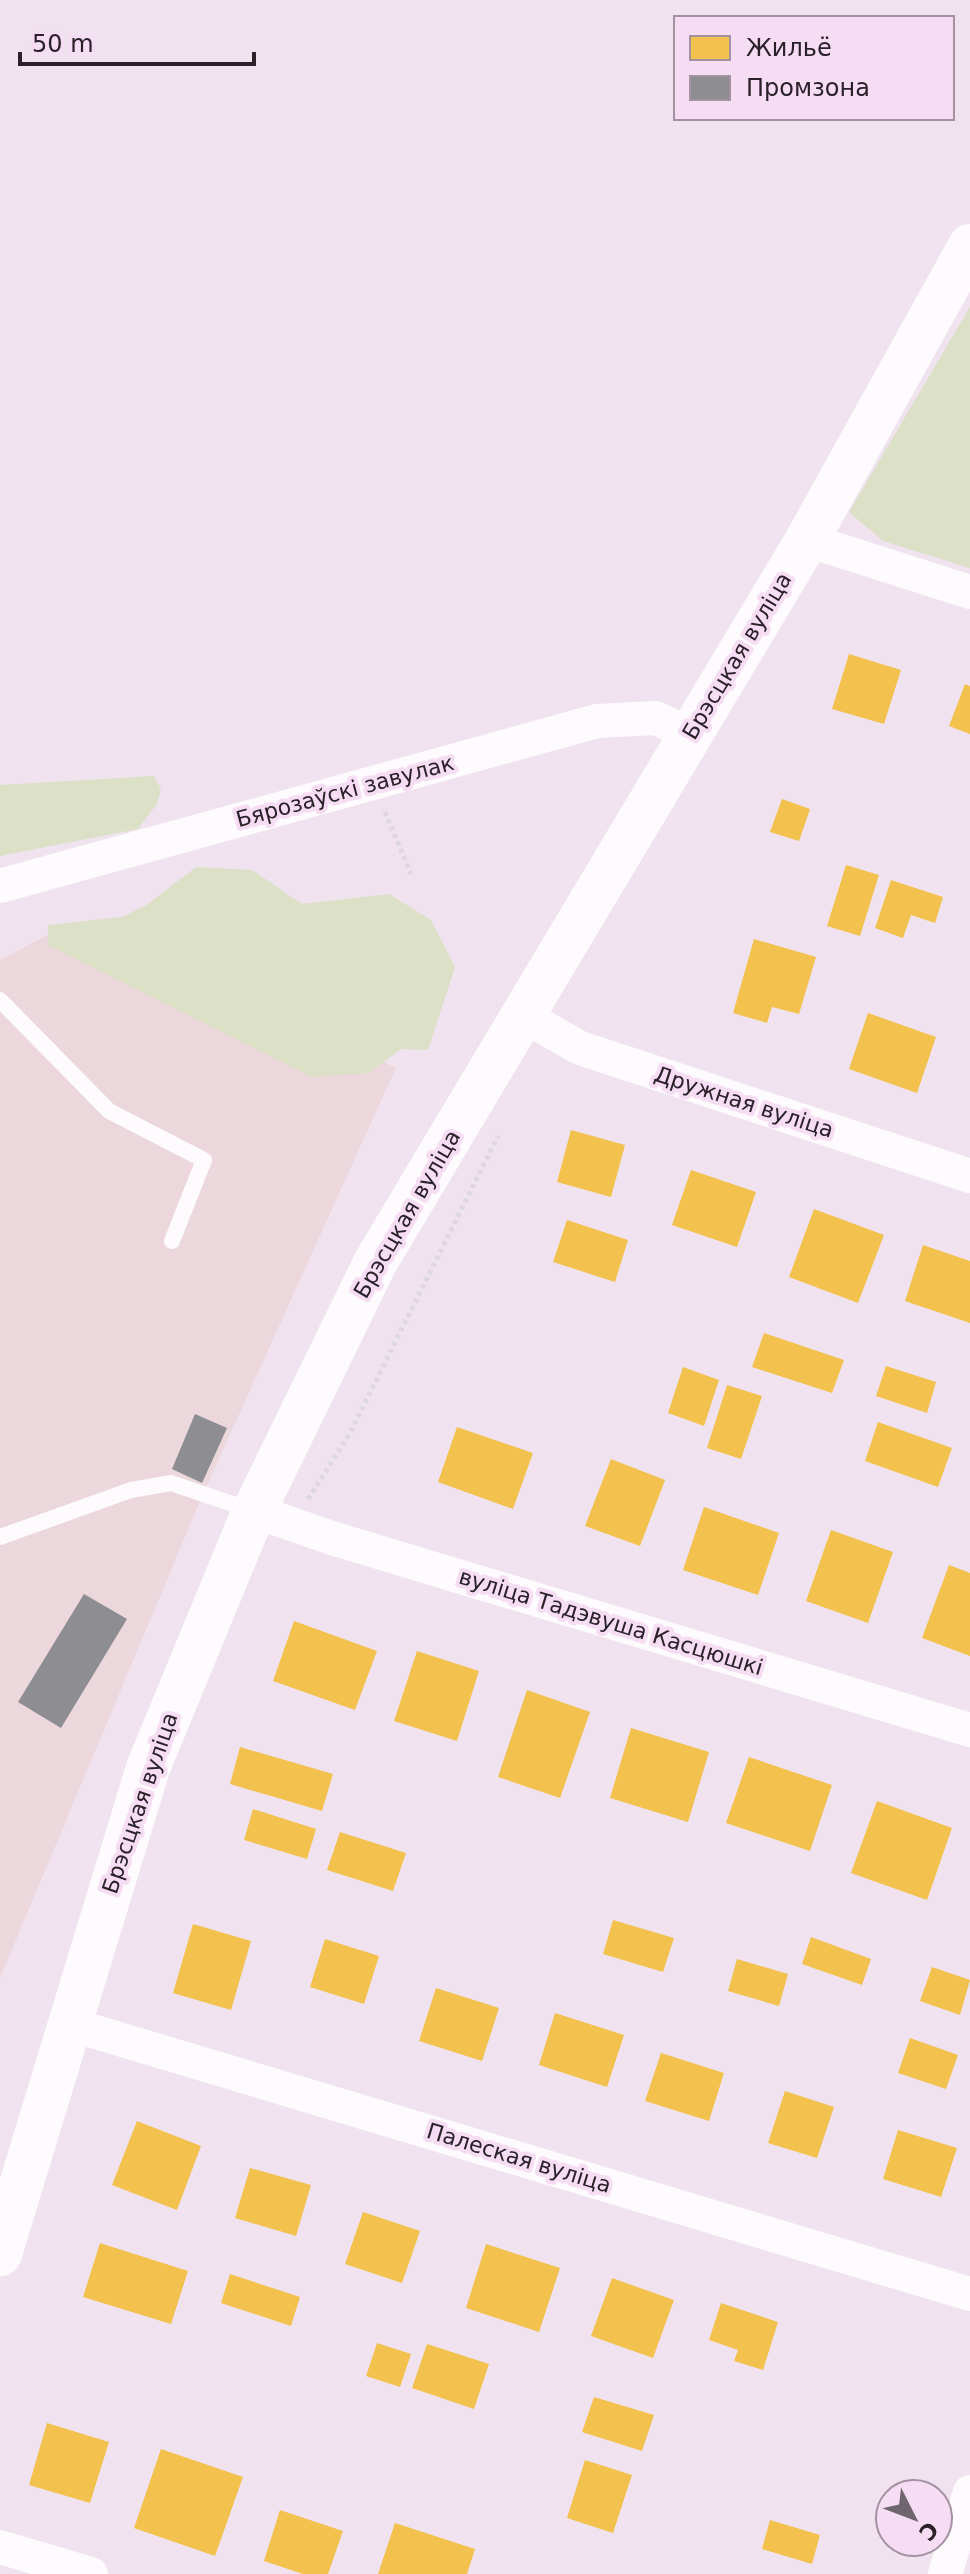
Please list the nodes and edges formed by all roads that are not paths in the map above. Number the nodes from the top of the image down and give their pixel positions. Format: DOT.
graph roads {
  1 [pos="970,246"];
  2 [pos="807,540"];
  3 [pos="970,592"];
  4 [pos="689,734"];
  5 [pos="0,886"];
  6 [pos="0,1000"];
  7 [pos="524,1016"];
  8 [pos="970,1176"];
  9 [pos="172,1241"];
  10 [pos="273,1518"];
  11 [pos="0,1537"];
  12 [pos="970,1730"];
  13 [pos="69,2024"];
  14 [pos="0,2254"];
  15 [pos="970,2294"];
  16 [pos="970,2492"];
  17 [pos="0,2547"];
  18 [pos="91,2574"];
  19 [pos="945,2574"];
  1 -- 2 [label="street, Брэсцкая вуліца"];
  2 -- 3 [label="street"];
  2 -- 4 [label="street, Брэсцкая вуліца"];
  4 -- 5 [label="street, Бярозаўскі завулак"];
  4 -- 7 [label="street, Брэсцкая вуліца"];
  6 -- 9 [label="lane"];
  7 -- 8 [label="street, Дружная вуліца"];
  7 -- 10 [label="street, Брэсцкая вуліца"];
  10 -- 11 [label="lane"];
  10 -- 12 [label="street, вуліца Тадэвуша Касцюшкі"];
  10 -- 13 [label="street, Брэсцкая вуліца"];
  13 -- 14 [label="street, Брэсцкая вуліца"];
  13 -- 15 [label="street, Палеская вуліца"];
  16 -- 19 [label="street"];
  17 -- 18 [label="street"];
}
